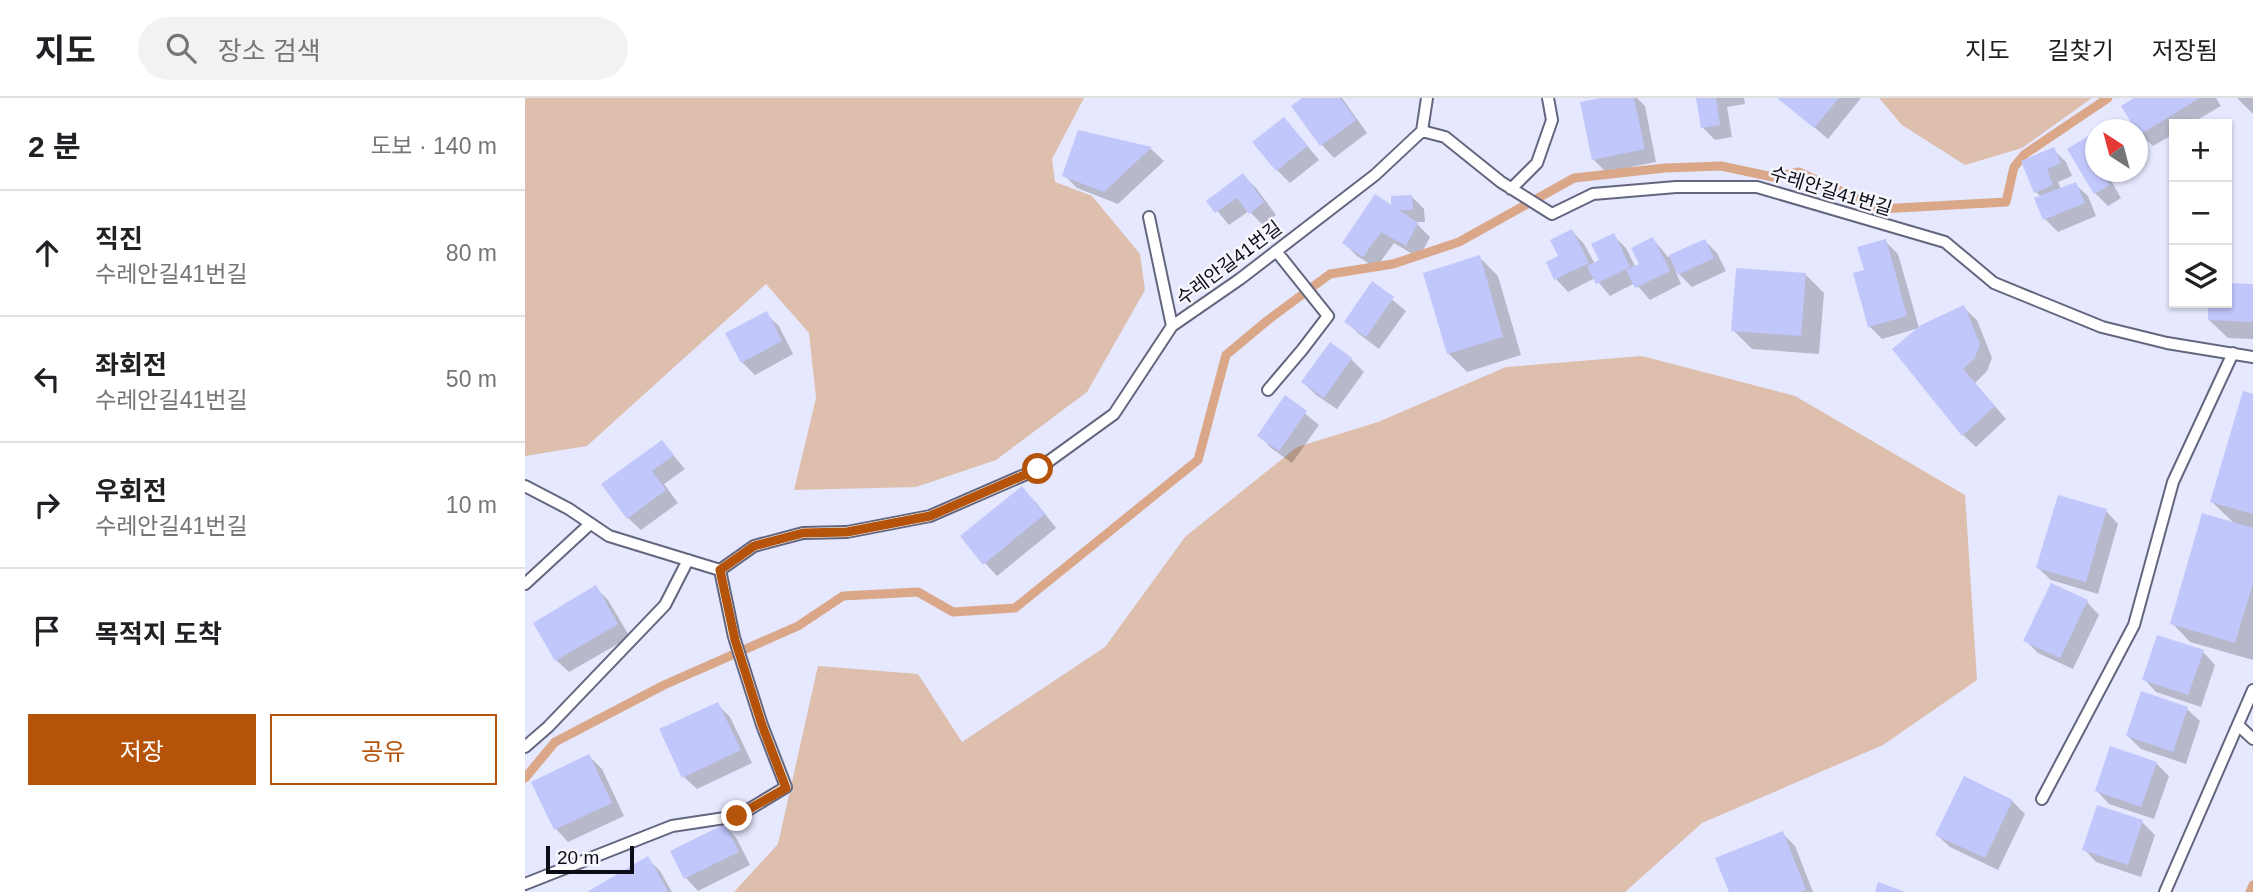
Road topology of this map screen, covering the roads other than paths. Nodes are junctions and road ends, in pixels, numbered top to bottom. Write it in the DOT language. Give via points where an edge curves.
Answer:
graph roads {
  1 [pos="1427,98"];
  2 [pos="1548,98"];
  3 [pos="1422,131"];
  4 [pos="1516,192"];
  5 [pos="1149,217"];
  6 [pos="1276,251"];
  7 [pos="1172,326"];
  8 [pos="2233,353"];
  9 [pos="2253,357"];
  10 [pos="1268,390"];
  11 [pos="525,486"];
  12 [pos="590,524"];
  13 [pos="688,560"];
  14 [pos="720,570"];
  15 [pos="525,584"];
  16 [pos="2253,690"];
  17 [pos="2238,726"];
  18 [pos="2253,738"];
  19 [pos="525,747"];
  20 [pos="2042,799"];
  21 [pos="525,884"];
  22 [pos="2165,892"];
  1 -- 3 [label="lane"];
  2 -- 4 [label="lane" via="1552,120 1537,163"];
  3 -- 4 [label="lane, 수레안길41번길" via="1445,137"];
  3 -- 6 [label="lane, 수레안길41번길" via="1375,175"];
  4 -- 8 [label="lane, 수레안길41번길" via="1552,214 1593,194 1757,187 1945,242 1994,283 2102,327"];
  5 -- 7 [label="lane"];
  6 -- 7 [label="lane, 수레안길41번길"];
  6 -- 10 [label="lane" via="1328,316"];
  7 -- 14 [label="lane, 수레안길41번길" via="1114,414 1038,469 930,516 847,532 803,533 754,546"];
  8 -- 9 [label="lane, 수레안길41번길"];
  8 -- 20 [label="lane" via="2173,482 2134,625"];
  11 -- 12 [label="lane"];
  12 -- 13 [label="lane" via="609,536"];
  12 -- 15 [label="lane"];
  13 -- 14 [label="lane"];
  13 -- 19 [label="lane" via="665,605"];
  14 -- 21 [label="lane" via="735,640 786,788 737,816 672,826"];
  16 -- 17 [label="lane"];
  17 -- 18 [label="lane"];
  17 -- 22 [label="lane"];
}
